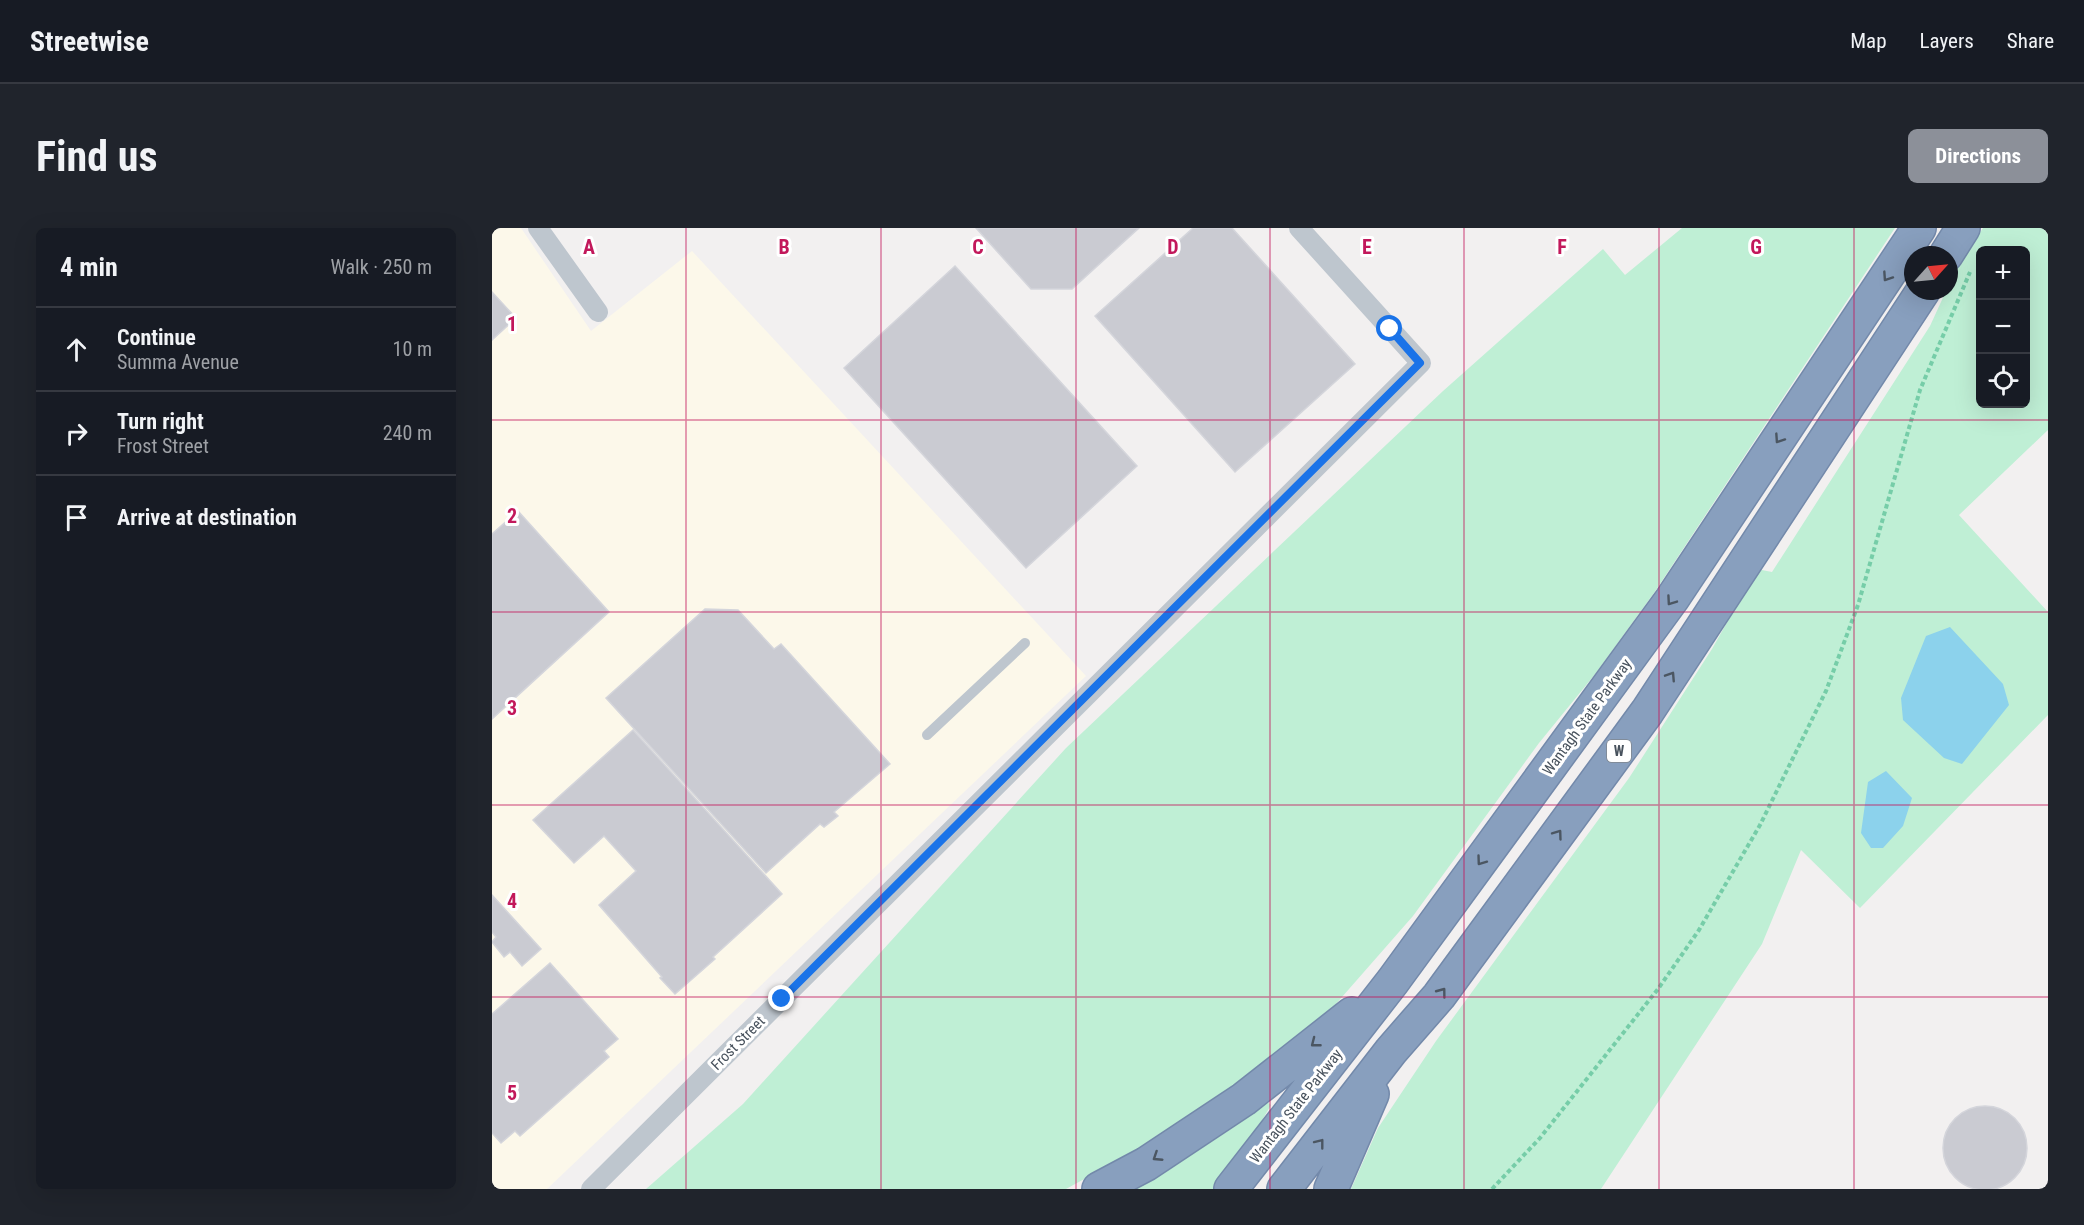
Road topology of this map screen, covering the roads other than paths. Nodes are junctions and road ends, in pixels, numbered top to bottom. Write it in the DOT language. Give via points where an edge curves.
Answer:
graph roads {
  1 [pos="538,228"];
  2 [pos="1299,228"];
  3 [pos="1919,228"];
  4 [pos="1963,228"];
  5 [pos="1958,262"];
  6 [pos="1917,300"];
  7 [pos="598,312"];
  8 [pos="1025,643"];
  9 [pos="927,735"];
  10 [pos="1394,981"];
  11 [pos="1391,1051"];
  12 [pos="591,1189"];
  13 [pos="1099,1189"];
  14 [pos="1231,1189"];
  15 [pos="1284,1189"];
  16 [pos="1331,1189"];
  1 -- 7 [label="street"];
  2 -- 12 [label="street, Frost Street" via="1420,363"];
  3 -- 10 [label="highway, Wantagh State Parkway, one-way" via="1672,599"];
  4 -- 5 [label="highway"];
  11 -- 6 [label="highway, W, one-way" via="1439,996 1647,712"];
  8 -- 9 [label="lane"];
  10 -- 13 [label="highway, one-way" via="1244,1099 1146,1164"];
  10 -- 14 [label="highway, Wantagh State Parkway"];
  15 -- 11 [label="highway, W, one-way"];
  11 -- 16 [label="highway"];
}
